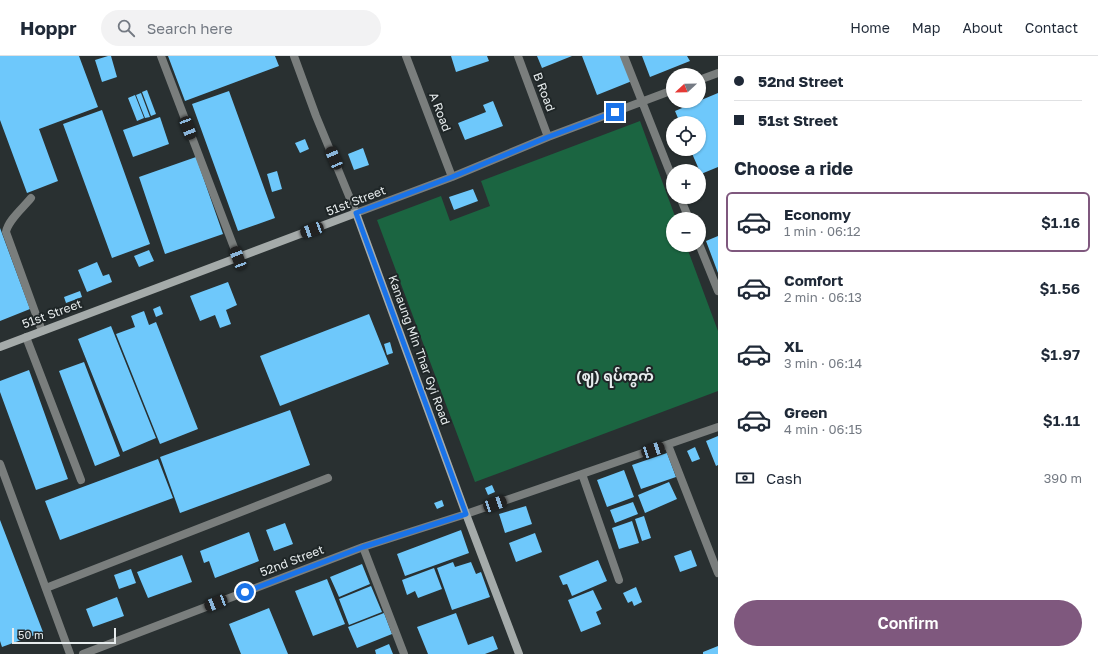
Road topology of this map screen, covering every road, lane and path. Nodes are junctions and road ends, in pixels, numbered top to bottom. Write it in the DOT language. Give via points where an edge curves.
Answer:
graph roads {
  1 [pos="161,56"];
  2 [pos="294,56"];
  3 [pos="406,56"];
  4 [pos="518,56"];
  5 [pos="624,56"];
  6 [pos="718,73"];
  7 [pos="706,77"];
  8 [pos="666,93"];
  9 [pos="641,102"];
  10 [pos="548,137"];
  11 [pos="666,164"];
  12 [pos="452,177"];
  13 [pos="31,198"];
  14 [pos="356,213"];
  15 [pos="702,252"];
  16 [pos="238,258"];
  17 [pos="718,291"];
  18 [pos="42,331"];
  19 [pos="26,337"];
  20 [pos="0,347"];
  21 [pos="718,427"];
  22 [pos="668,445"];
  23 [pos="0,464"];
  24 [pos="582,474"];
  25 [pos="328,478"];
  26 [pos="81,480"];
  27 [pos="466,514"];
  28 [pos="363,547"];
  29 [pos="718,573"];
  30 [pos="619,580"];
  31 [pos="46,588"];
  32 [pos="70,654"];
  33 [pos="83,654"];
  34 [pos="404,654"];
  35 [pos="519,654"];
  1 -- 16 [label="street"];
  2 -- 14 [label="street, Kanaung Min Thar Gyi Road"];
  3 -- 12 [label="street, A Road"];
  4 -- 10 [label="street, B Road"];
  5 -- 9 [label="street"];
  6 -- 7 [label="street"];
  8 -- 9 [label="street, 51st Street"];
  9 -- 10 [label="street, 51st Street"];
  9 -- 11 [label="street"];
  10 -- 12 [label="street, 51st Street"];
  12 -- 14 [label="street, 51st Street"];
  13 -- 18 [label="street" via="9,222 6,232"];
  14 -- 16 [label="street, 51st Street"];
  14 -- 27 [label="street, Kanaung Min Thar Gyi Road"];
  15 -- 17 [label="street"];
  16 -- 18 [label="street, 51st Street"];
  18 -- 19 [label="street, 51st Street"];
  19 -- 20 [label="street, 51st Street"];
  19 -- 26 [label="street"];
  21 -- 22 [label="street, 52nd Street"];
  22 -- 24 [label="street, 52nd Street"];
  22 -- 29 [label="street"];
  23 -- 31 [label="street"];
  24 -- 27 [label="street, 52nd Street"];
  24 -- 30 [label="street"];
  25 -- 31 [label="street"];
  27 -- 28 [label="street, 52nd Street"];
  27 -- 35 [label="street, Kanaung Min Thar Gyi Road"];
  28 -- 33 [label="street, 52nd Street"];
  28 -- 34 [label="street"];
  31 -- 32 [label="street"];
}
